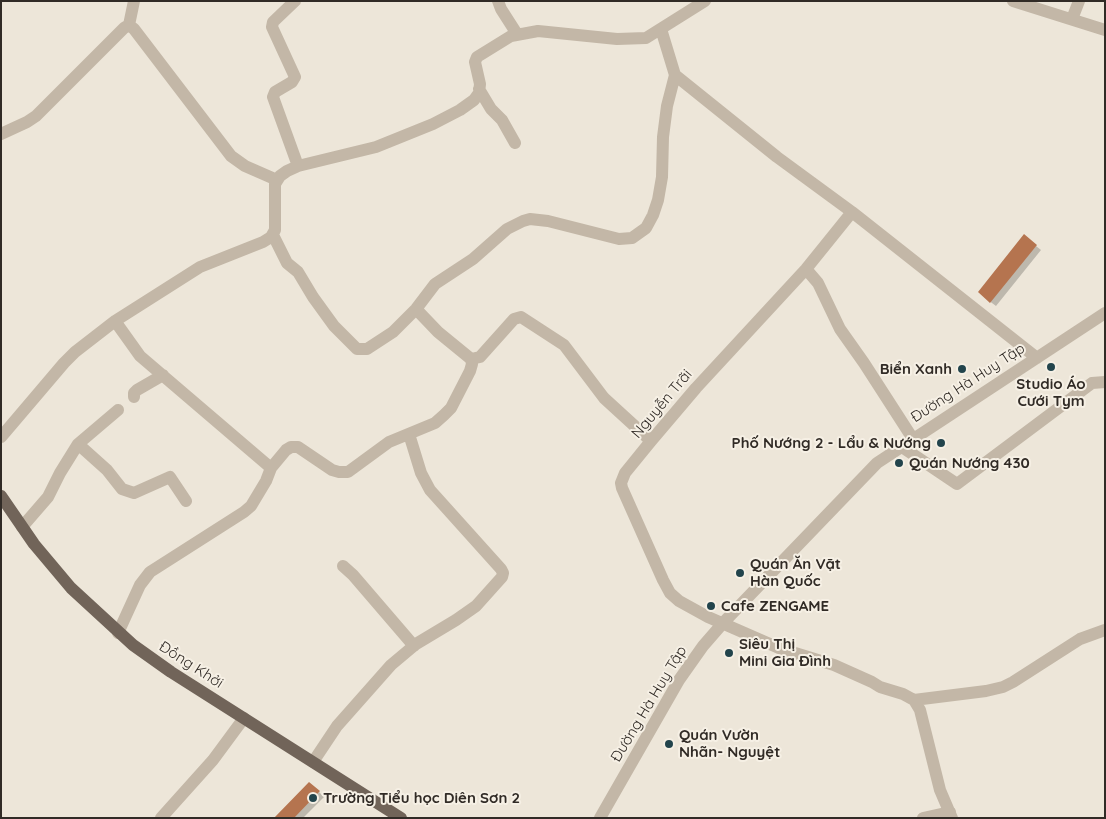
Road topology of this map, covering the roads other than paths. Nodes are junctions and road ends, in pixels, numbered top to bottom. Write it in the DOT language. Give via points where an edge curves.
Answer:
graph roads {
  1 [pos="134,1"];
  2 [pos="295,1"];
  3 [pos="498,1"];
  4 [pos="705,1"];
  5 [pos="1013,1"];
  6 [pos="1079,1"];
  7 [pos="1072,19"];
  8 [pos="129,25"];
  9 [pos="660,29"];
  10 [pos="1105,30"];
  11 [pos="517,34"];
  12 [pos="675,76"];
  13 [pos="479,89"];
  14 [pos="1,134"];
  15 [pos="516,143"];
  16 [pos="298,166"];
  17 [pos="277,180"];
  18 [pos="852,212"];
  19 [pos="273,235"];
  20 [pos="806,269"];
  21 [pos="416,309"];
  22 [pos="1105,313"];
  23 [pos="115,321"];
  24 [pos="1037,358"];
  25 [pos="471,359"];
  26 [pos="163,375"];
  27 [pos="1105,382"];
  28 [pos="134,397"];
  29 [pos="118,410"];
  30 [pos="409,434"];
  31 [pos="1,437"];
  32 [pos="914,439"];
  33 [pos="651,441"];
  34 [pos="78,444"];
  35 [pos="902,447"];
  36 [pos="271,468"];
  37 [pos="1,496"];
  38 [pos="186,501"];
  39 [pos="22,527"];
  40 [pos="343,566"];
  41 [pos="723,623"];
  42 [pos="1105,630"];
  43 [pos="118,633"];
  44 [pos="414,646"];
  45 [pos="914,700"];
  46 [pos="244,718"];
  47 [pos="313,762"];
  48 [pos="951,815"];
  49 [pos="161,818"];
  50 [pos="400,818"];
  51 [pos="600,818"];
  52 [pos="923,818"];
  1 -- 8 [label="street"];
  2 -- 16 [label="street" via="277,18 272,28 295,77 273,96"];
  3 -- 11 [label="street"];
  4 -- 9 [label="street"];
  5 -- 7 [label="street"];
  6 -- 7 [label="street"];
  7 -- 10 [label="street"];
  8 -- 14 [label="street" via="36,116"];
  8 -- 17 [label="street" via="231,156 244,166"];
  9 -- 11 [label="street" via="646,38 637,39 538,31"];
  9 -- 12 [label="street"];
  11 -- 13 [label="street" via="477,57"];
  12 -- 18 [label="street"];
  12 -- 21 [label="street" via="667,106 658,200 646,228 632,238 619,239 548,221 524,221 507,229 473,259 435,284"];
  13 -- 15 [label="street"];
  13 -- 16 [label="street" via="469,104 433,124 376,147"];
  16 -- 17 [label="street"];
  17 -- 19 [label="street"];
  18 -- 20 [label="street, Nguyễn Trãi"];
  18 -- 24 [label="street"];
  19 -- 21 [label="street" via="287,263 298,272 334,326 356,349 367,350 377,344"];
  19 -- 23 [label="street" via="264,242 200,266"];
  20 -- 32 [label="street" via="818,283 840,329"];
  20 -- 33 [label="street, Nguyễn Trãi"];
  21 -- 25 [label="street"];
  22 -- 24 [label="street, Đường Hà Huy Tập"];
  23 -- 26 [label="street" via="140,356"];
  23 -- 31 [label="street" via="64,363"];
  24 -- 32 [label="street, Đường Hà Huy Tập"];
  25 -- 30 [label="street" via="470,371 451,408 435,423"];
  25 -- 33 [label="street" via="480,357 514,319 520,317 564,345 604,398"];
  26 -- 28 [label="street" via="137,390"];
  26 -- 36 [label="street"];
  27 -- 35 [label="street" via="1092,383 957,484"];
  29 -- 34 [label="street"];
  30 -- 36 [label="street" via="389,442 348,472 332,470 298,447 286,450"];
  30 -- 44 [label="street" via="421,474 430,490 503,573 476,606"];
  32 -- 35 [label="street, Đường Hà Huy Tập"];
  33 -- 41 [label="street, Nguyễn Trãi" via="625,473 622,488 670,593 688,607"];
  34 -- 38 [label="street" via="107,470 122,489 134,493 170,477"];
  34 -- 39 [label="street" via="48,497"];
  35 -- 41 [label="street, Đường Hà Huy Tập" via="876,463"];
  36 -- 43 [label="street" via="266,481 244,512 150,572"];
  37 -- 39 [label="main road, Đồng Khởi"];
  39 -- 43 [label="main road, Đồng Khởi" via="71,588"];
  40 -- 44 [label="street"];
  41 -- 45 [label="street, Nguyễn Trãi" via="779,648 852,672"];
  41 -- 51 [label="street, Đường Hà Huy Tập" via="679,680"];
  42 -- 45 [label="street" via="1080,639 1003,686"];
  43 -- 46 [label="main road, Đồng Khởi" via="171,672"];
  44 -- 47 [label="street" via="348,712"];
  45 -- 48 [label="street" via="920,710 940,790"];
  46 -- 47 [label="main road, Đồng Khởi"];
  46 -- 49 [label="street" via="213,760"];
  47 -- 50 [label="main road, Đồng Khởi"];
  48 -- 52 [label="street"];
}
